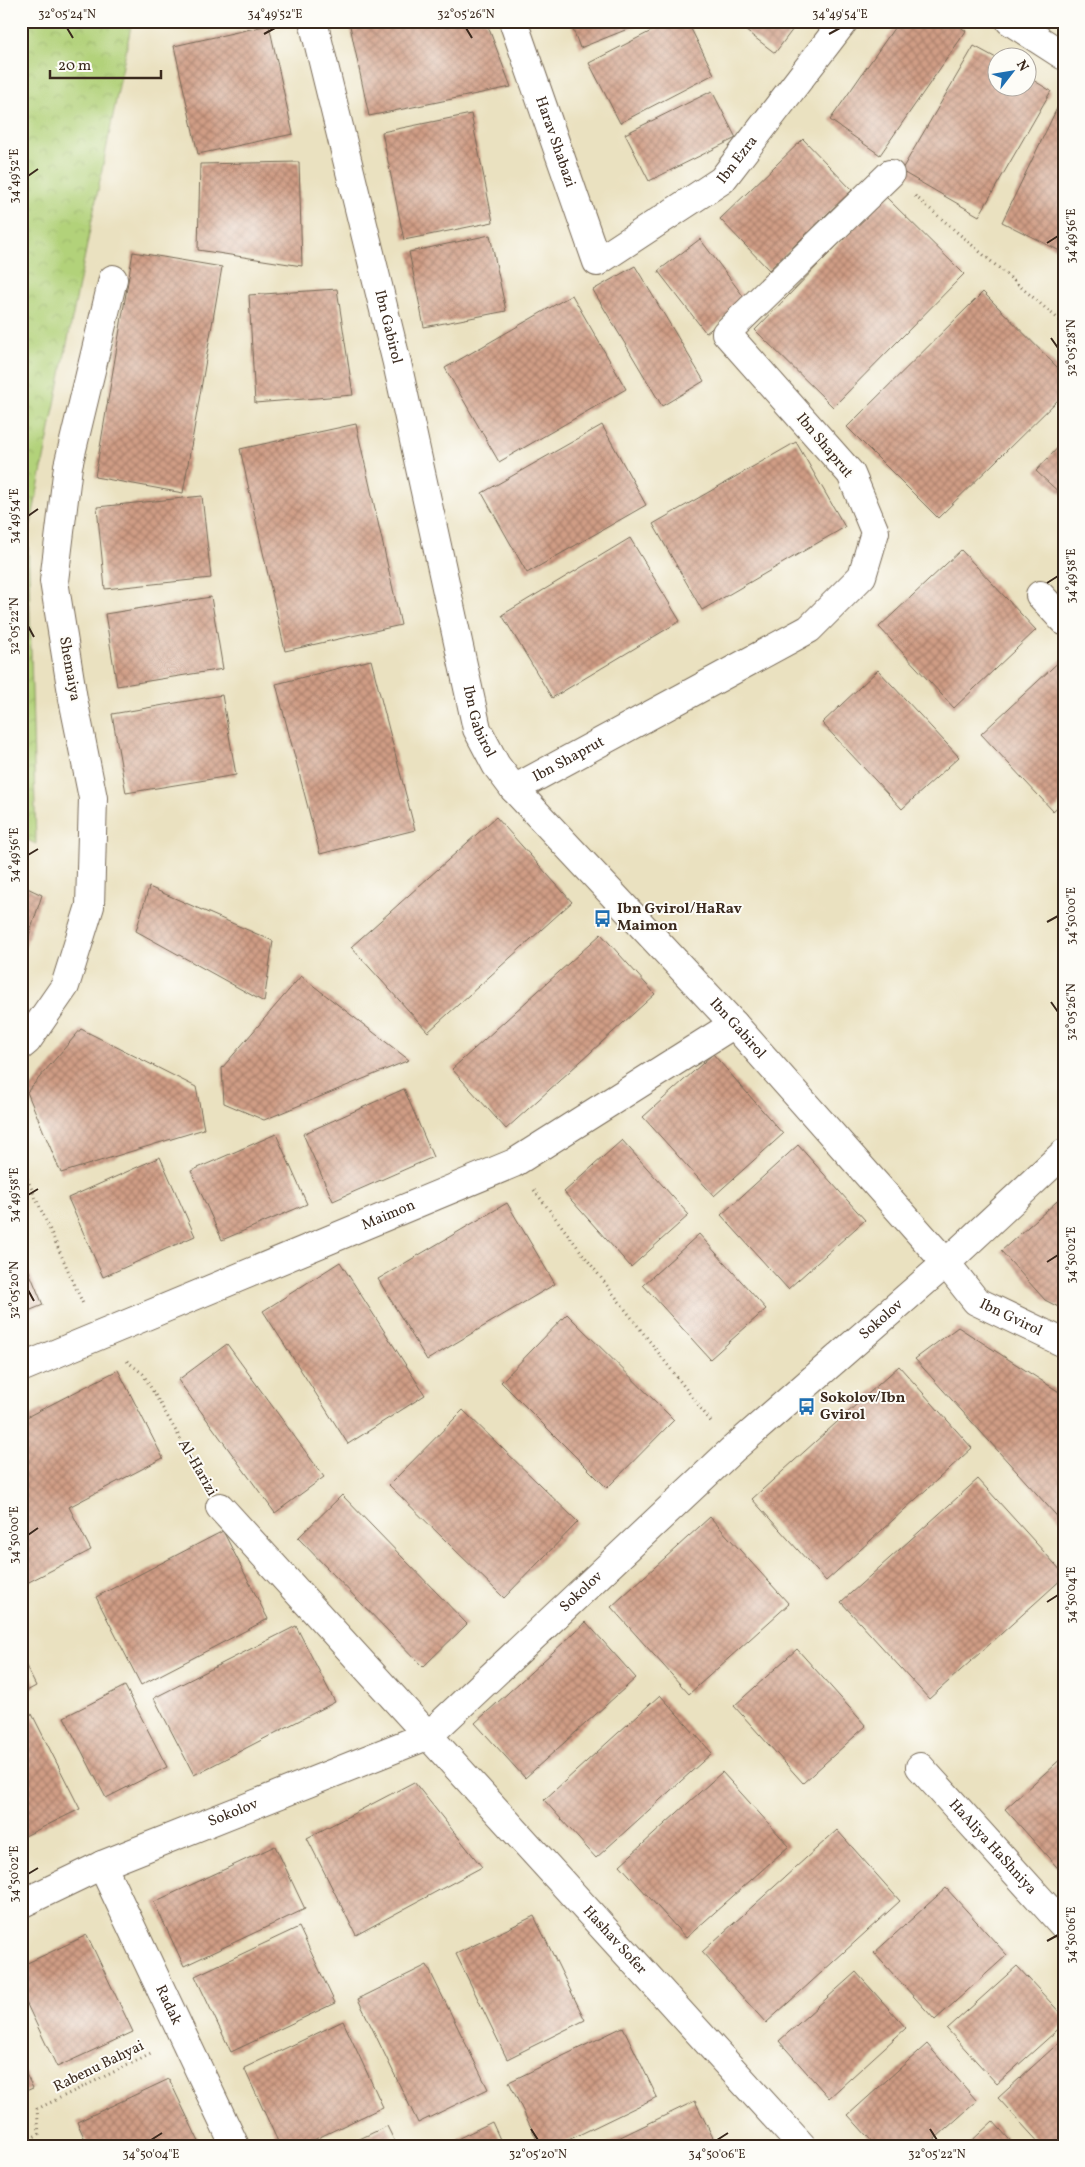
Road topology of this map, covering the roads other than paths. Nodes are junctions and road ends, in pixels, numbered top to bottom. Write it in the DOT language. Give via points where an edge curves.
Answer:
graph roads {
  1 [pos="313,21"];
  2 [pos="513,21"];
  3 [pos="844,21"];
  4 [pos="1010,21"];
  5 [pos="1064,56"];
  6 [pos="890,174"];
  7 [pos="597,262"];
  8 [pos="113,279"];
  9 [pos="1040,594"];
  10 [pos="1064,621"];
  11 [pos="514,789"];
  12 [pos="734,1024"];
  13 [pos="21,1046"];
  14 [pos="1064,1153"];
  15 [pos="946,1263"];
  16 [pos="1064,1343"];
  17 [pos="21,1368"];
  18 [pos="220,1507"];
  19 [pos="429,1735"];
  20 [pos="920,1767"];
  21 [pos="102,1865"];
  22 [pos="21,1904"];
  23 [pos="1064,1926"];
  24 [pos="235,2146"];
  25 [pos="802,2146"];
  1 -- 11 [label="street, Ibn Gabirol" via="397,363 477,729 496,765"];
  2 -- 7 [label="street, Harav Shabazi"];
  3 -- 7 [label="street, Ibn Ezra" via="722,180"];
  4 -- 5 [label="street"];
  6 -- 11 [label="street, Ibn Shaprut" via="726,333 850,474 875,532 862,576 809,629"];
  8 -- 13 [label="street, Shemaiya" via="68,466 54,581 93,798 90,906 65,986"];
  9 -- 10 [label="street"];
  11 -- 12 [label="street, Ibn Gabirol"];
  12 -- 15 [label="street, Ibn Gabirol"];
  12 -- 17 [label="street, Maimon" via="514,1163"];
  14 -- 15 [label="street, Sokolov"];
  15 -- 16 [label="street, Ibn Gvirol" via="976,1301"];
  15 -- 19 [label="street, Sokolov" via="732,1450"];
  18 -- 19 [label="street, Al-Harizi"];
  19 -- 21 [label="street, Sokolov"];
  19 -- 25 [label="street, Hashav Sofer"];
  20 -- 23 [label="street, HaAliya HaShniya"];
  21 -- 22 [label="street, Sokolov"];
  21 -- 24 [label="street, Radak"];
}
